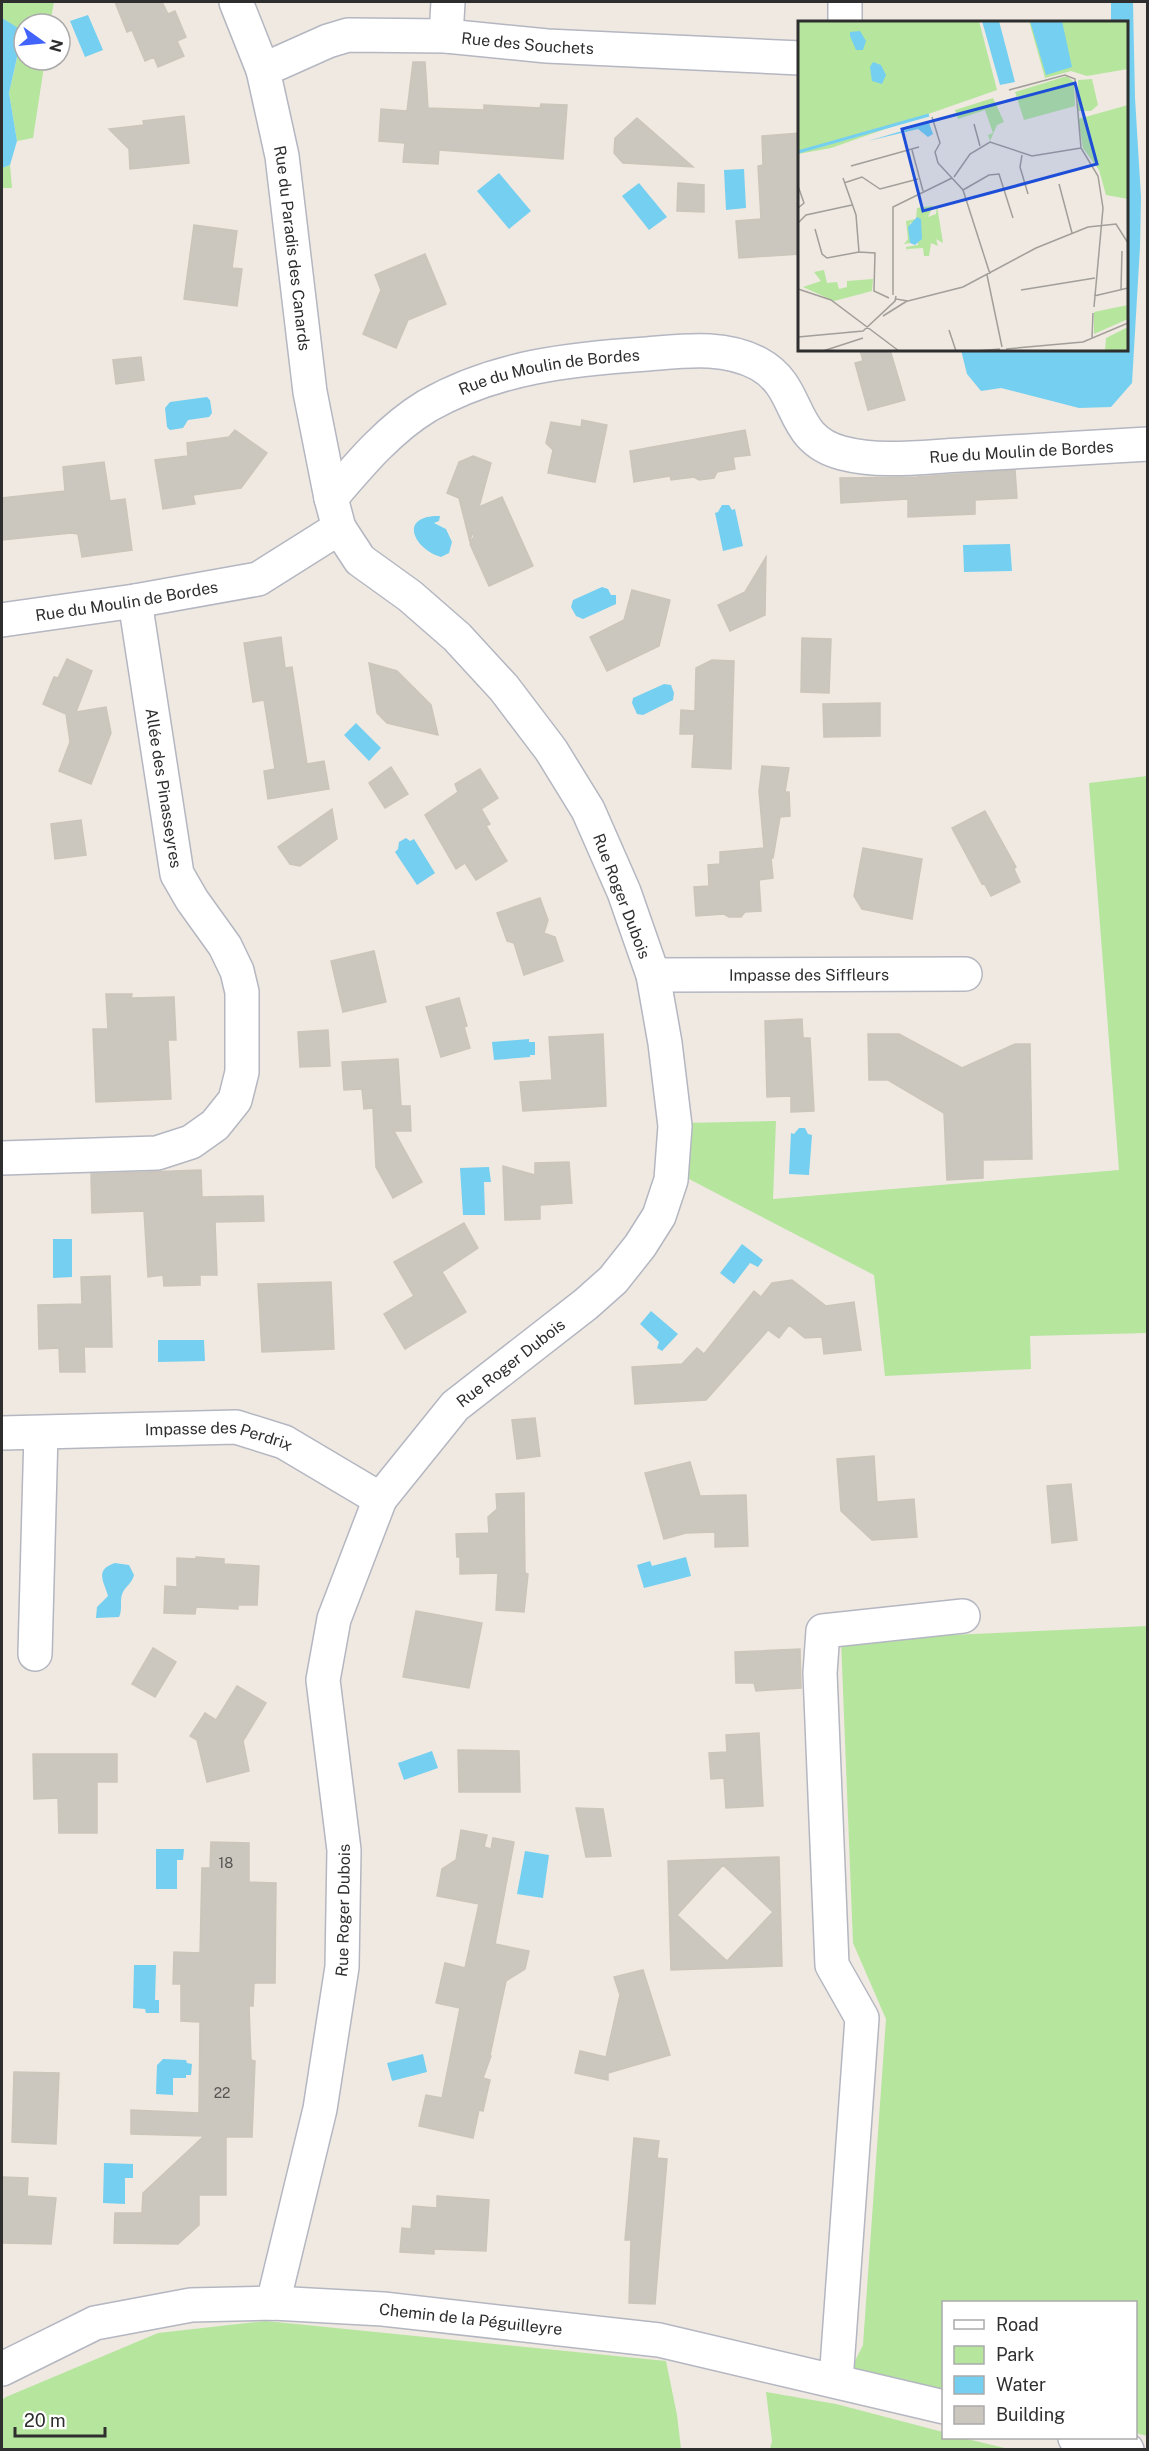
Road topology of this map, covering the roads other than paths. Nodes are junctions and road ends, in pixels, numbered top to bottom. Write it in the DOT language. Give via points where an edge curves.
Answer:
graph roads {
  1 [pos="236,2"];
  2 [pos="448,2"];
  3 [pos="845,2"];
  4 [pos="845,21"];
  5 [pos="446,36"];
  6 [pos="798,58"];
  7 [pos="263,70"];
  8 [pos="1148,444"];
  9 [pos="335,513"];
  10 [pos="135,601"];
  11 [pos="2,620"];
  12 [pos="653,975"];
  13 [pos="965,975"];
  14 [pos="2,1158"];
  15 [pos="2,1433"];
  16 [pos="41,1433"];
  17 [pos="380,1499"];
  18 [pos="963,1616"];
  19 [pos="35,1654"];
  20 [pos="273,2303"];
  21 [pos="2,2369"];
  22 [pos="836,2381"];
  23 [pos="942,2407"];
  24 [pos="1080,2439"];
  25 [pos="1127,2450"];
  1 -- 7 [label="street, Rue du Paradis des Canards"];
  2 -- 5 [label="street"];
  3 -- 4 [label="street"];
  5 -- 6 [label="street, Rue des Souchets" via="547,46"];
  5 -- 7 [label="street, Rue des Souchets" via="348,35"];
  7 -- 9 [label="street, Rue du Paradis des Canards" via="282,156 309,392"];
  8 -- 9 [label="street, Rue du Moulin de Bordes" via="894,458 843,454 807,435 778,377 735,354 710,350 577,359 517,369 426,407 362,460"];
  9 -- 10 [label="street, Rue du Moulin de Bordes" via="258,579"];
  9 -- 12 [label="street, Rue Roger Dubois" via="360,560 457,637 504,688 551,750 588,810 624,892"];
  10 -- 11 [label="street, Rue du Moulin de Bordes"];
  10 -- 14 [label="street, Allée des Pinasseyres" via="177,874 237,971 242,992 242,1072 235,1100 215,1125 192,1142 157,1153"];
  12 -- 13 [label="street, Impasse des Siffleurs"];
  12 -- 17 [label="street, Rue Roger Dubois" via="675,1126 672,1180 659,1216 613,1280 455,1406"];
  15 -- 16 [label="street, Impasse des Perdrix"];
  16 -- 17 [label="street, Impasse des Perdrix" via="236,1427 284,1442"];
  16 -- 19 [label="street"];
  17 -- 20 [label="street, Rue Roger Dubois" via="334,1619 322,1680 344,1850 342,1967 321,2109"];
  18 -- 22 [label="street" via="824,1631 820,1673 832,1965 862,2018"];
  20 -- 21 [label="street, Chemin de la Péguilleyre" via="191,2305 95,2323"];
  20 -- 22 [label="street, Chemin de la Péguilleyre" via="382,2309 659,2340"];
  22 -- 23 [label="street, Chemin de la Péguilleyre"];
  24 -- 25 [label="street"];
}
